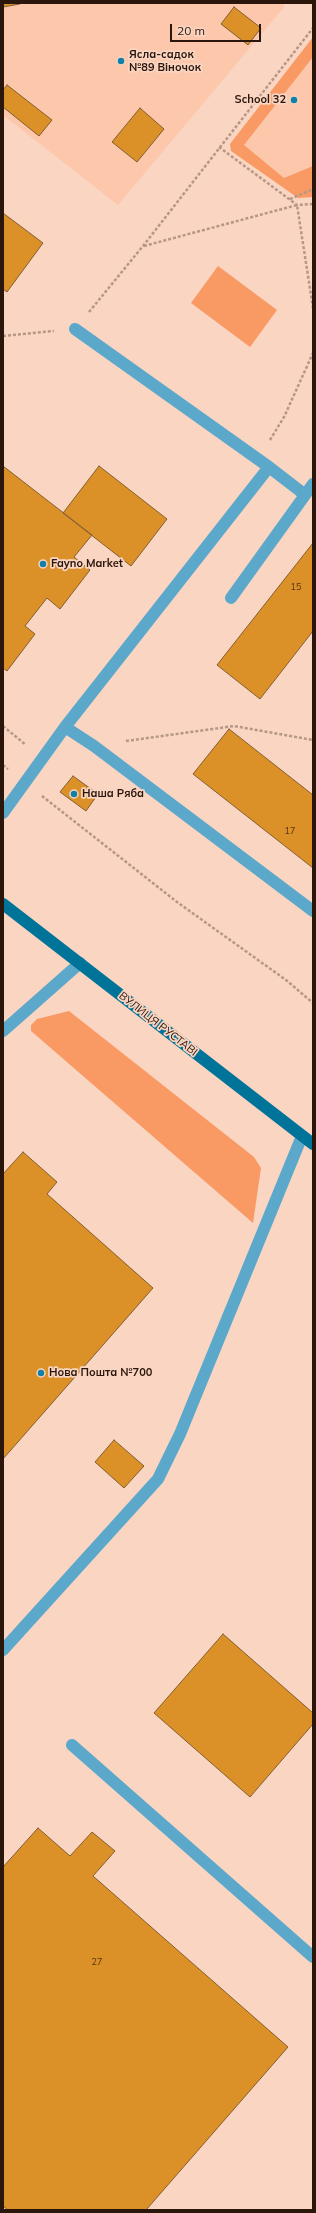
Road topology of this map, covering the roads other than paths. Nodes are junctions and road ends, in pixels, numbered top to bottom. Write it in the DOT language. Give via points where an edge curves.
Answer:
graph roads {
  1 [pos="75,329"];
  2 [pos="268,466"];
  3 [pos="313,484"];
  4 [pos="304,494"];
  5 [pos="231,598"];
  6 [pos="65,727"];
  7 [pos="3,813"];
  8 [pos="3,904"];
  9 [pos="313,911"];
  10 [pos="80,963"];
  11 [pos="3,1031"];
  12 [pos="302,1136"];
  13 [pos="313,1144"];
  14 [pos="3,1650"];
  15 [pos="72,1745"];
  16 [pos="313,1957"];
  1 -- 2 [label="lane"];
  2 -- 4 [label="lane"];
  2 -- 6 [label="lane"];
  3 -- 4 [label="lane"];
  4 -- 5 [label="lane"];
  6 -- 7 [label="lane"];
  6 -- 9 [label="lane" via="94,746"];
  8 -- 10 [label="main road, ВУЛИЦЯ РУСТАВІ"];
  10 -- 11 [label="lane"];
  10 -- 12 [label="main road, ВУЛИЦЯ РУСТАВІ"];
  12 -- 13 [label="main road, ВУЛИЦЯ РУСТАВІ"];
  12 -- 14 [label="lane" via="180,1434 158,1479"];
  15 -- 16 [label="lane"];
}
